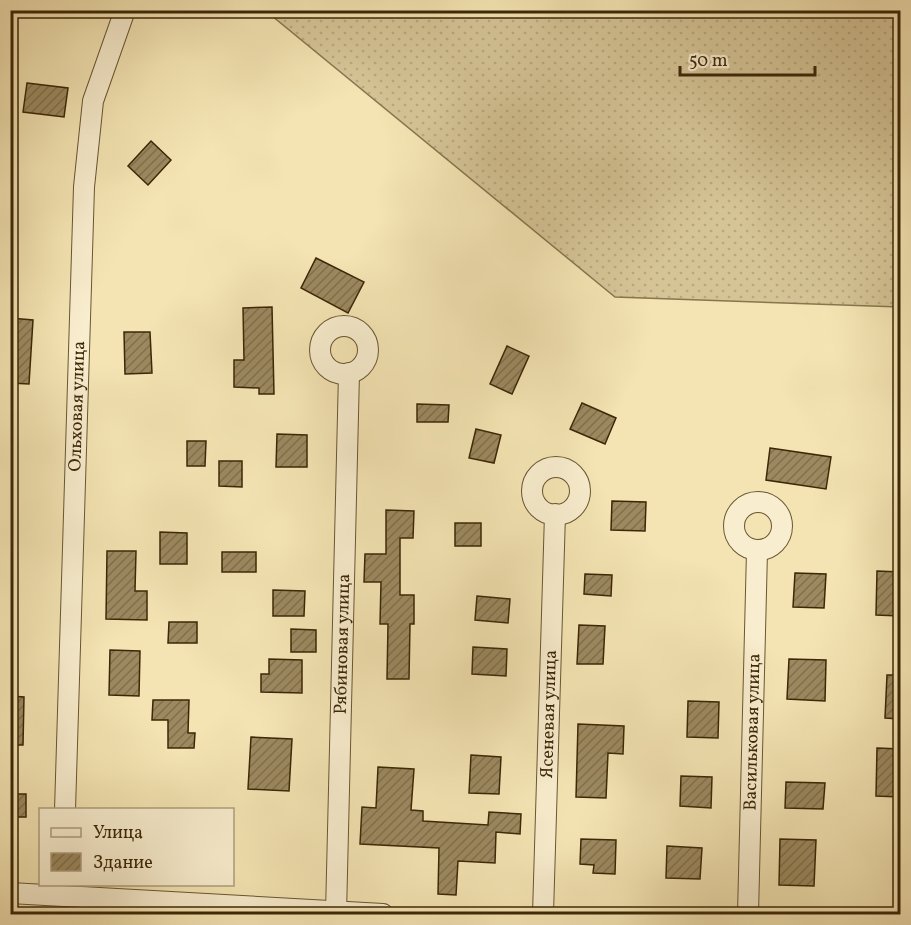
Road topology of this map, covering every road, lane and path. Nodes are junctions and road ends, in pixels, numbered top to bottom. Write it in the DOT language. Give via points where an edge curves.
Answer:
graph roads {
  1 [pos="125,10"];
  2 [pos="349,373"];
  3 [pos="555,514"];
  4 [pos="757,551"];
  5 [pos="65,808"];
  6 [pos="10,893"];
  7 [pos="60,898"];
  8 [pos="336,913"];
  9 [pos="383,915"];
  10 [pos="543,915"];
  11 [pos="748,915"];
  1 -- 5 [label="street, Ольховая улица" via="93,101 84,187"];
  2 -- 8 [label="street, Рябиновая улица"];
  3 -- 10 [label="street, Ясеневая улица"];
  4 -- 11 [label="street, Васильковая улица"];
  6 -- 7 [label="street"];
  7 -- 8 [label="street"];
  8 -- 9 [label="street"];
}
